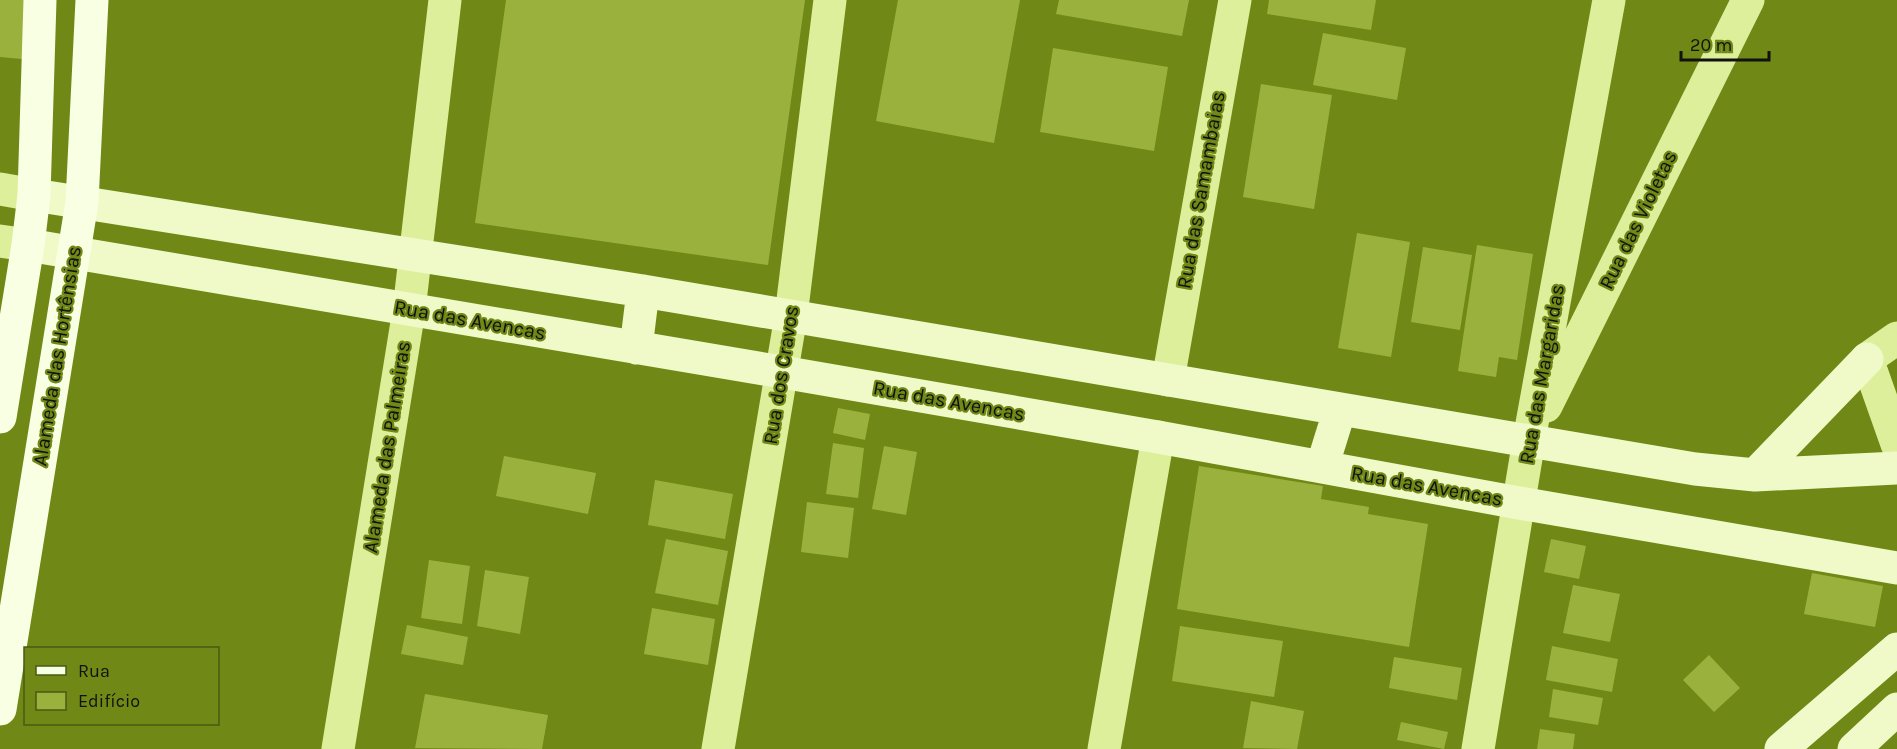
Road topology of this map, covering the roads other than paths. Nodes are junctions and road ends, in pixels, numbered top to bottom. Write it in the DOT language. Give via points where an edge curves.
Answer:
graph roads {
  1 [pos="40,0"];
  2 [pos="92,0"];
  3 [pos="445,0"];
  4 [pos="830,0"];
  5 [pos="1235,0"];
  6 [pos="1609,0"];
  7 [pos="1748,0"];
  8 [pos="0,189"];
  9 [pos="34,195"];
  10 [pos="82,202"];
  11 [pos="14,243"];
  12 [pos="74,252"];
  13 [pos="416,254"];
  14 [pos="643,291"];
  15 [pos="409,310"];
  16 [pos="791,316"];
  17 [pos="1897,338"];
  18 [pos="636,348"];
  19 [pos="1867,359"];
  20 [pos="782,372"];
  21 [pos="1168,380"];
  22 [pos="1340,408"];
  23 [pos="0,417"];
  24 [pos="1158,437"];
  25 [pos="1529,440"];
  26 [pos="1897,444"];
  27 [pos="1322,467"];
  28 [pos="1897,468"];
  29 [pos="1755,475"];
  30 [pos="1519,503"];
  31 [pos="1897,568"];
  32 [pos="1897,649"];
  33 [pos="0,709"];
  34 [pos="1897,709"];
  35 [pos="339,749"];
  36 [pos="718,749"];
  37 [pos="1104,749"];
  38 [pos="1478,749"];
  39 [pos="1780,749"];
  40 [pos="1854,749"];
  1 -- 9 [label="main road"];
  2 -- 10 [label="main road, Alameda das Hortênsias"];
  3 -- 13 [label="street, Alameda das Palmeiras"];
  4 -- 16 [label="street, Rua dos Cravos"];
  5 -- 21 [label="street, Rua das Samambaias"];
  6 -- 25 [label="street, Rua das Margaridas"];
  7 -- 25 [label="street, Rua das Violetas"];
  8 -- 9 [label="street"];
  9 -- 10 [label="street"];
  9 -- 11 [label="main road"];
  10 -- 12 [label="main road, Alameda das Hortênsias"];
  10 -- 13 [label="street"];
  11 -- 12 [label="street, Rua das Avencas"];
  11 -- 23 [label="main road"];
  12 -- 15 [label="street, Rua das Avencas"];
  12 -- 33 [label="main road, Alameda das Hortênsias"];
  13 -- 14 [label="street"];
  13 -- 15 [label="street, Alameda das Palmeiras"];
  14 -- 16 [label="street"];
  14 -- 18 [label="street"];
  15 -- 18 [label="street, Rua das Avencas"];
  15 -- 35 [label="street, Alameda das Palmeiras"];
  16 -- 20 [label="street, Rua dos Cravos"];
  16 -- 21 [label="street"];
  17 -- 19 [label="street"];
  18 -- 20 [label="street, Rua das Avencas"];
  19 -- 26 [label="street"];
  19 -- 29 [label="street"];
  20 -- 24 [label="street, Rua das Avencas"];
  20 -- 36 [label="street, Rua dos Cravos"];
  21 -- 22 [label="street"];
  22 -- 25 [label="street"];
  22 -- 27 [label="street"];
  24 -- 27 [label="street, Rua das Avencas"];
  24 -- 37 [label="street"];
  25 -- 29 [label="street" via="1695,469"];
  25 -- 30 [label="street, Rua das Margaridas"];
  27 -- 30 [label="street, Rua das Avencas"];
  28 -- 29 [label="street"];
  30 -- 31 [label="street, Rua das Avencas"];
  30 -- 38 [label="street, Rua das Margaridas"];
  32 -- 39 [label="street"];
  34 -- 40 [label="street"];
}
